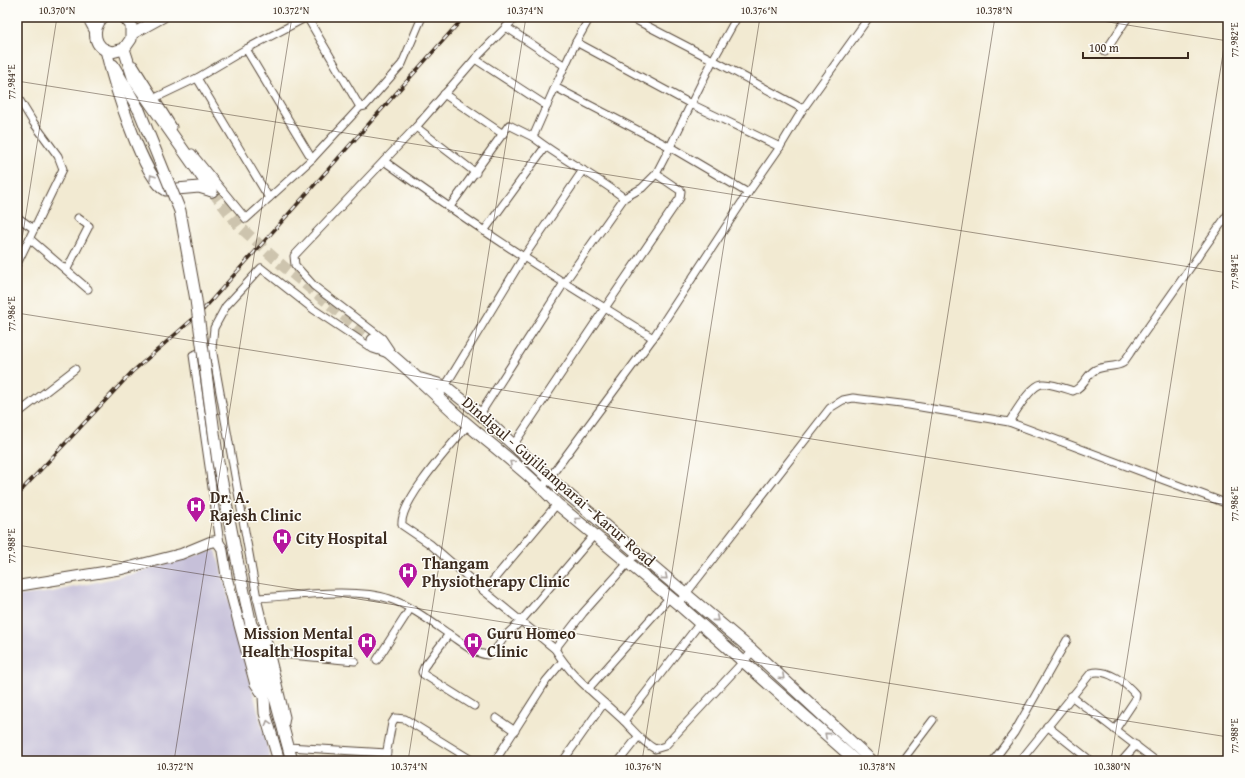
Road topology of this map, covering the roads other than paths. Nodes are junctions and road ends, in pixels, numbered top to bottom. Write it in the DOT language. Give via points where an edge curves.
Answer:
graph roads {
  1 [pos="88,17"];
  2 [pos="103,17"];
  3 [pos="125,17"];
  4 [pos="163,17"];
  5 [pos="307,17"];
  6 [pos="422,17"];
  7 [pos="516,17"];
  8 [pos="590,17"];
  9 [pos="630,17"];
  10 [pos="737,17"];
  11 [pos="869,17"];
  12 [pos="1128,17"];
  13 [pos="506,27"];
  14 [pos="95,30"];
  15 [pos="132,34"];
  16 [pos="576,42"];
  17 [pos="124,48"];
  18 [pos="246,49"];
  19 [pos="107,51"];
  20 [pos="1105,52"];
  21 [pos="475,59"];
  22 [pos="713,60"];
  23 [pos="565,66"];
  24 [pos="197,78"];
  25 [pos="123,81"];
  26 [pos="556,87"];
  27 [pos="444,94"];
  28 [pos="17,96"];
  29 [pos="155,98"];
  30 [pos="691,104"];
  31 [pos="547,106"];
  32 [pos="360,107"];
  33 [pos="803,109"];
  34 [pos="416,127"];
  35 [pos="503,134"];
  36 [pos="533,137"];
  37 [pos="545,147"];
  38 [pos="670,147"];
  39 [pos="780,147"];
  40 [pos="312,159"];
  41 [pos="384,161"];
  42 [pos="583,170"];
  43 [pos="476,173"];
  44 [pos="656,174"];
  45 [pos="748,193"];
  46 [pos="269,198"];
  47 [pos="624,198"];
  48 [pos="449,208"];
  49 [pos="1228,214"];
  50 [pos="17,217"];
  51 [pos="78,218"];
  52 [pos="34,229"];
  53 [pos="484,231"];
  54 [pos="30,239"];
  55 [pos="523,258"];
  56 [pos="17,264"];
  57 [pos="67,269"];
  58 [pos="564,283"];
  59 [pos="88,289"];
  60 [pos="605,308"];
  61 [pos="652,338"];
  62 [pos="373,340"];
  63 [pos="212,348"];
  64 [pos="395,356"];
  65 [pos="75,369"];
  66 [pos="420,379"];
  67 [pos="445,386"];
  68 [pos="438,398"];
  69 [pos="17,413"];
  70 [pos="480,414"];
  71 [pos="1009,422"];
  72 [pos="468,425"];
  73 [pos="514,444"];
  74 [pos="232,463"];
  75 [pos="209,469"];
  76 [pos="550,479"];
  77 [pos="542,488"];
  78 [pos="557,504"];
  79 [pos="1228,504"];
  80 [pos="595,534"];
  81 [pos="220,543"];
  82 [pos="637,553"];
  83 [pos="628,563"];
  84 [pos="17,586"];
  85 [pos="484,591"];
  86 [pos="686,594"];
  87 [pos="257,598"];
  88 [pos="674,601"];
  89 [pos="410,610"];
  90 [pos="521,621"];
  91 [pos="700,623"];
  92 [pos="251,625"];
  93 [pos="449,634"];
  94 [pos="1067,640"];
  95 [pos="555,649"];
  96 [pos="754,651"];
  97 [pos="270,653"];
  98 [pos="377,660"];
  99 [pos="355,661"];
  100 [pos="743,661"];
  101 [pos="562,662"];
  102 [pos="588,689"];
  103 [pos="264,696"];
  104 [pos="1071,696"];
  105 [pos="604,703"];
  106 [pos="474,706"];
  107 [pos="496,718"];
  108 [pos="933,720"];
  109 [pos="624,721"];
  110 [pos="1047,726"];
  111 [pos="1115,730"];
  112 [pos="516,731"];
  113 [pos="284,733"];
  114 [pos="638,737"];
  115 [pos="1136,745"];
  116 [pos="288,748"];
  117 [pos="387,753"];
  118 [pos="279,761"];
  119 [pos="292,761"];
  120 [pos="386,761"];
  121 [pos="473,761"];
  122 [pos="495,761"];
  123 [pos="563,761"];
  124 [pos="619,761"];
  125 [pos="855,761"];
  126 [pos="872,761"];
  127 [pos="902,761"];
  128 [pos="993,761"];
  129 [pos="1020,761"];
  130 [pos="1091,761"];
  131 [pos="1122,761"];
  132 [pos="1156,761"];
  1 -- 14 [label="main road"];
  2 -- 14 [label="main road"];
  3 -- 15 [label="main road" via="131,25"];
  4 -- 15 [label="street"];
  5 -- 18 [label="street"];
  5 -- 32 [label="street"];
  6 -- 32 [label="street" via="402,64 365,106"];
  7 -- 13 [label="street"];
  8 -- 16 [label="street"];
  9 -- 22 [label="street"];
  10 -- 22 [label="street"];
  11 -- 33 [label="street"];
  12 -- 20 [label="street"];
  13 -- 21 [label="street"];
  13 -- 23 [label="street"];
  14 -- 19 [label="main road" via="95,38 99,45"];
  15 -- 17 [label="main road"];
  16 -- 23 [label="street"];
  16 -- 30 [label="street"];
  17 -- 19 [label="main road"];
  17 -- 19 [label="main road, one-way" via="134,80 212,191 199,187 166,190 155,182 115,86"];
  17 -- 25 [label="main road" via="121,72"];
  17 -- 29 [label="street"];
  18 -- 24 [label="street"];
  18 -- 40 [label="street"];
  19 -- 25 [label="main road"];
  21 -- 27 [label="street"];
  21 -- 31 [label="street"];
  22 -- 30 [label="street"];
  22 -- 33 [label="street"];
  23 -- 26 [label="street"];
  24 -- 29 [label="street"];
  24 -- 46 [label="street"];
  25 -- 92 [label="main road, bridge" via="139,110 180,211 196,300 218,462"];
  26 -- 31 [label="street"];
  26 -- 38 [label="street"];
  27 -- 34 [label="street"];
  27 -- 35 [label="street"];
  28 -- 52 [label="street" via="63,166 61,176"];
  29 -- 46 [label="street" via="188,149 246,219"];
  30 -- 38 [label="street"];
  30 -- 39 [label="street"];
  31 -- 36 [label="street"];
  32 -- 40 [label="street"];
  33 -- 39 [label="street"];
  34 -- 41 [label="street"];
  34 -- 43 [label="street"];
  35 -- 36 [label="street" via="509,125"];
  35 -- 43 [label="street"];
  36 -- 37 [label="street"];
  37 -- 42 [label="street"];
  37 -- 53 [label="street"];
  38 -- 44 [label="street"];
  38 -- 45 [label="street"];
  39 -- 45 [label="street"];
  40 -- 46 [label="street"];
  41 -- 48 [label="street"];
  41 -- 64 [label="street" via="294,256 295,265 314,286 382,338"];
  42 -- 47 [label="street"];
  42 -- 55 [label="street"];
  43 -- 48 [label="street"];
  44 -- 47 [label="street" via="642,188"];
  44 -- 60 [label="street" via="680,189 681,195"];
  45 -- 61 [label="street"];
  47 -- 58 [label="street"];
  48 -- 53 [label="street"];
  49 -- 71 [label="street" via="1123,363 1094,370 1079,388 1073,391 1038,384"];
  50 -- 52 [label="street"];
  51 -- 57 [label="street" via="89,226"];
  52 -- 54 [label="street"];
  53 -- 55 [label="street"];
  54 -- 56 [label="street"];
  54 -- 57 [label="street"];
  55 -- 58 [label="street"];
  55 -- 67 [label="street"];
  57 -- 59 [label="street"];
  58 -- 60 [label="street"];
  58 -- 70 [label="street"];
  60 -- 61 [label="street"];
  60 -- 73 [label="street"];
  61 -- 76 [label="street"];
  62 -- 64 [label="main road, Dindigul - Gujiliamparai - Karur Road"];
  63 -- 64 [label="street" via="214,328 226,306 261,268 314,309 373,349"];
  63 -- 74 [label="street"];
  63 -- 75 [label="street" via="193,355"];
  64 -- 66 [label="main road, Dindigul - Gujiliamparai - Karur Road"];
  65 -- 69 [label="street"];
  66 -- 67 [label="main road, Dindigul - Gujiliamparai - Karur Road"];
  66 -- 68 [label="main road, Dindigul - Gujiliamparai - Karur Road"];
  67 -- 68 [label="street"];
  67 -- 70 [label="main road, Dindigul - Gujiliamparai - Karur Road"];
  68 -- 72 [label="main road, Dindigul - Gujiliamparai - Karur Road"];
  70 -- 73 [label="main road, Dindigul - Gujiliamparai - Karur Road"];
  71 -- 79 [label="street"];
  71 -- 86 [label="street" via="909,405 853,398 843,400 830,408"];
  77 -- 72 [label="main road, Dindigul - Gujiliamparai - Karur Road, one-way"];
  72 -- 85 [label="street" via="422,482 405,507 401,518 402,525 430,544"];
  73 -- 76 [label="main road, Dindigul - Gujiliamparai - Karur Road"];
  74 -- 75 [label="street"];
  74 -- 87 [label="street"];
  75 -- 81 [label="street"];
  76 -- 77 [label="street"];
  76 -- 82 [label="main road, Dindigul - Gujiliamparai - Karur Road"];
  77 -- 78 [label="main road, Dindigul - Gujiliamparai - Karur Road"];
  80 -- 78 [label="main road, Dindigul - Gujiliamparai - Karur Road, one-way"];
  78 -- 85 [label="street"];
  80 -- 83 [label="main road, Dindigul - Gujiliamparai - Karur Road"];
  80 -- 90 [label="street"];
  81 -- 84 [label="street" via="210,542 181,554 122,570"];
  81 -- 103 [label="street" via="255,683"];
  82 -- 83 [label="street"];
  82 -- 86 [label="main road, Dindigul - Gujiliamparai - Karur Road, one-way"];
  83 -- 88 [label="main road, Dindigul - Gujiliamparai - Karur Road"];
  83 -- 95 [label="street"];
  85 -- 90 [label="street"];
  86 -- 88 [label="street"];
  86 -- 96 [label="main road, Dindigul - Gujiliamparai - Karur Road, one-way"];
  87 -- 89 [label="street" via="317,594 367,595 390,599"];
  87 -- 97 [label="street"];
  88 -- 91 [label="main road, Dindigul - Gujiliamparai - Karur Road"];
  88 -- 102 [label="street"];
  89 -- 93 [label="street"];
  89 -- 98 [label="street"];
  90 -- 93 [label="street" via="487,655 468,648"];
  90 -- 95 [label="street"];
  91 -- 100 [label="main road, Dindigul - Gujiliamparai - Karur Road"];
  91 -- 109 [label="street"];
  92 -- 103 [label="main road" via="249,638"];
  92 -- 113 [label="main road" via="258,635"];
  93 -- 106 [label="street" via="422,672"];
  94 -- 128 [label="street" via="1014,733"];
  95 -- 101 [label="street"];
  96 -- 100 [label="street"];
  96 -- 126 [label="main road, one-way"];
  97 -- 99 [label="street"];
  97 -- 113 [label="street" via="286,717"];
  100 -- 114 [label="street" via="665,746 655,749"];
  125 -- 100 [label="main road, one-way"];
  101 -- 102 [label="street"];
  101 -- 112 [label="street" via="546,681"];
  102 -- 105 [label="street"];
  118 -- 103 [label="main road, one-way" via="265,713"];
  104 -- 110 [label="street"];
  104 -- 111 [label="street"];
  104 -- 111 [label="street" via="1091,673 1103,672 1113,676 1134,692 1136,698"];
  105 -- 109 [label="street"];
  105 -- 123 [label="street"];
  107 -- 112 [label="street"];
  108 -- 127 [label="street"];
  109 -- 114 [label="street"];
  110 -- 129 [label="street"];
  110 -- 130 [label="street"];
  111 -- 115 [label="street"];
  112 -- 122 [label="street"];
  113 -- 116 [label="main road"];
  114 -- 124 [label="street"];
  115 -- 131 [label="street"];
  115 -- 132 [label="street"];
  116 -- 117 [label="street"];
  116 -- 119 [label="main road"];
  117 -- 120 [label="street"];
  117 -- 121 [label="street" via="392,723 399,717"];
}
